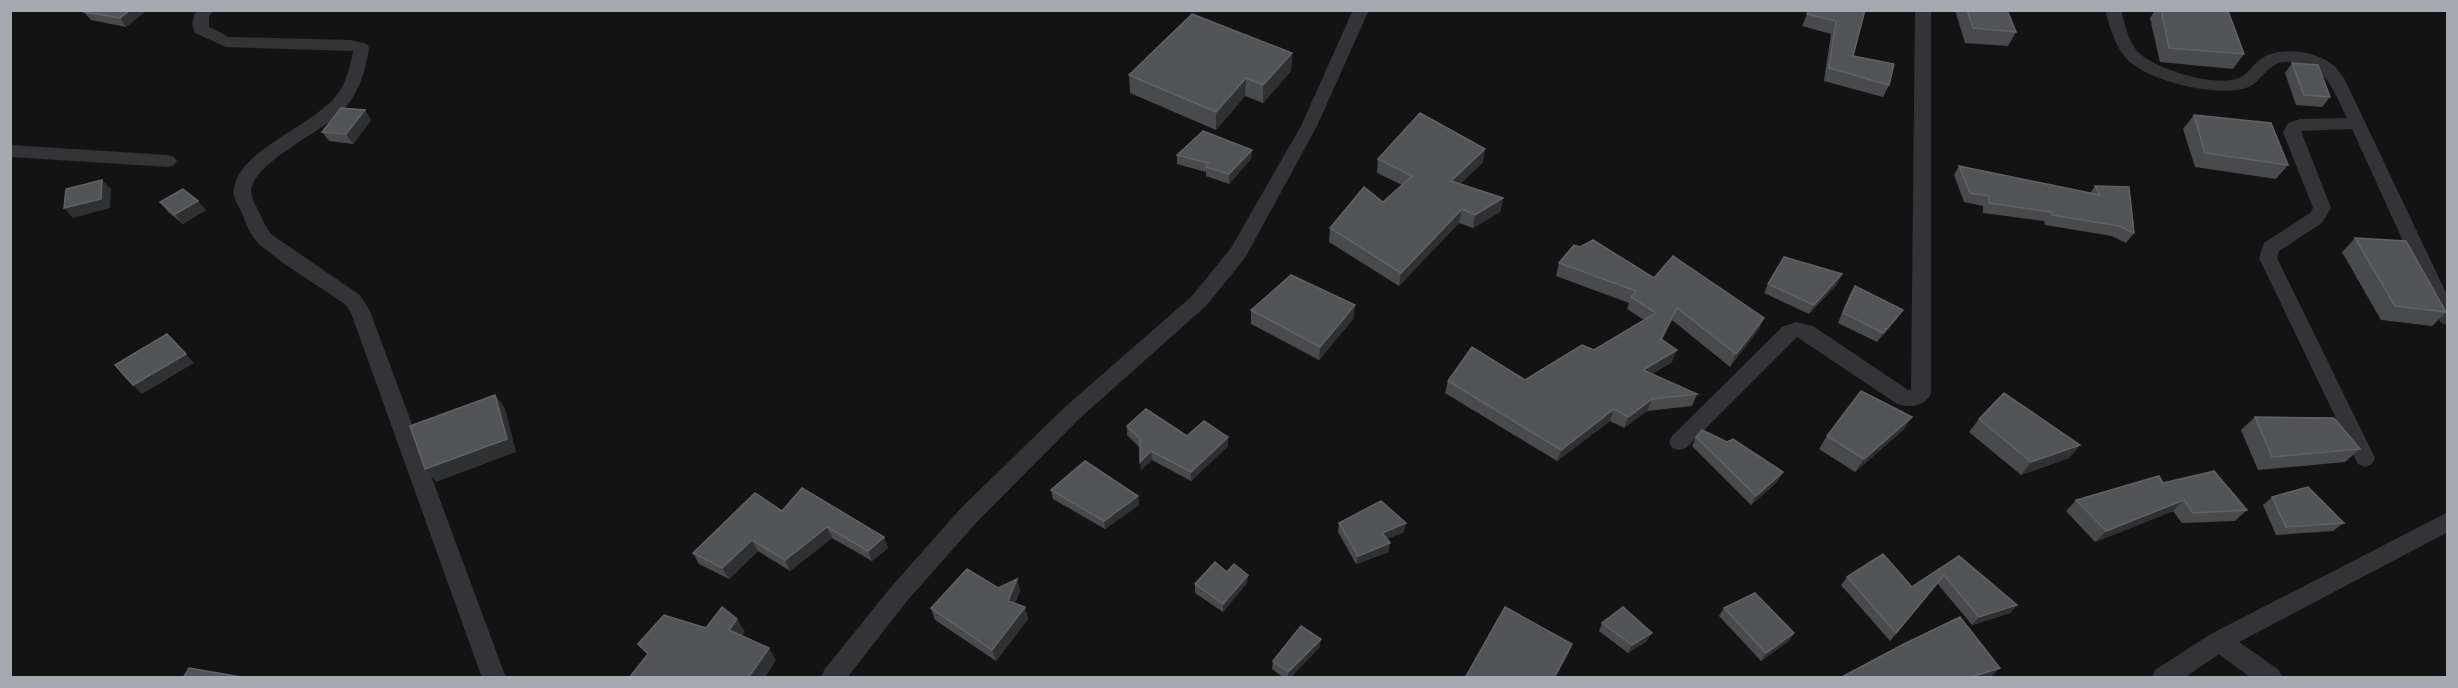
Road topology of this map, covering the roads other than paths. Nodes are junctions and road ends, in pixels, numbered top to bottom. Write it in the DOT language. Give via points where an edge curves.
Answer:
graph roads {
  1 [pos="206,10"];
  2 [pos="1361,10"];
  3 [pos="1923,10"];
  4 [pos="2113,10"];
  5 [pos="2358,123"];
  6 [pos="10,151"];
  7 [pos="168,161"];
  8 [pos="2448,318"];
  9 [pos="1679,442"];
  10 [pos="2365,459"];
  11 [pos="2448,521"];
  12 [pos="2219,641"];
  13 [pos="494,678"];
  14 [pos="832,678"];
  15 [pos="2163,678"];
  16 [pos="2271,678"];
  1 -- 13 [label="street" via="201,16 201,29 226,42 361,48 354,80 341,103 253,170 243,187 244,200 266,240 353,300 360,311"];
  2 -- 14 [label="street" via="1309,126 1238,253 1199,301 1072,413 969,515"];
  3 -- 9 [label="street" via="1921,394 1904,398 1796,329"];
  4 -- 5 [label="street" via="2133,56 2175,76 2206,83 2239,84 2278,58 2321,64 2331,72"];
  5 -- 8 [label="street"];
  5 -- 10 [label="street" via="2294,127 2292,132 2322,208 2316,218 2270,248 2268,258"];
  6 -- 7 [label="street"];
  11 -- 12 [label="street"];
  12 -- 15 [label="street"];
  12 -- 16 [label="street"];
}
